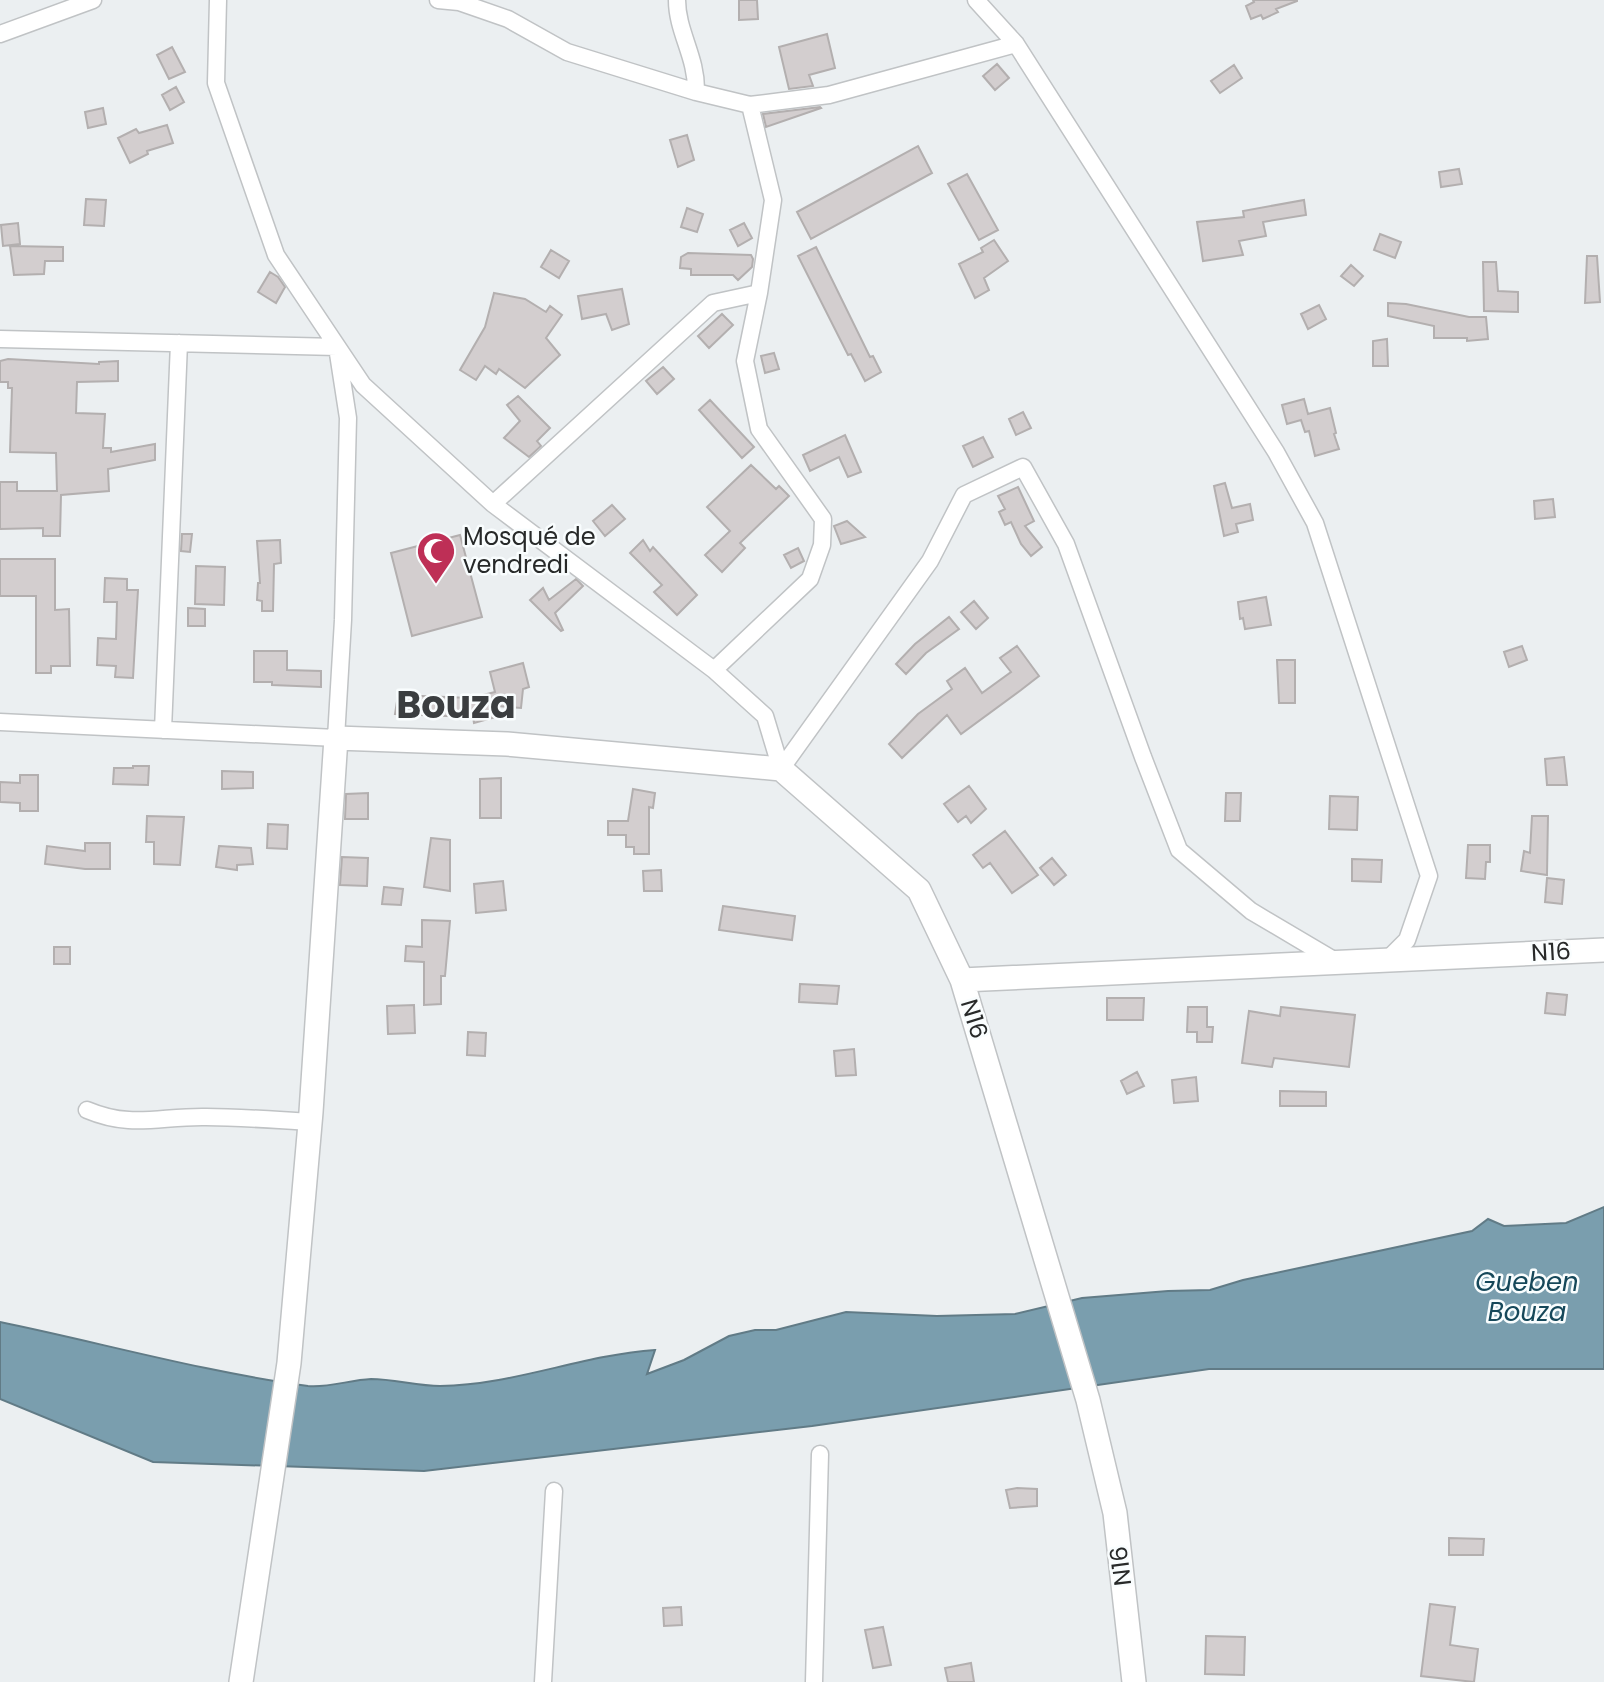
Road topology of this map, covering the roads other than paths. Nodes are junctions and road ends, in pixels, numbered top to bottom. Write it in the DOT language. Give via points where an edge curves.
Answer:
graph roads {
  1 [pos="93,0"];
  2 [pos="218,0"];
  3 [pos="438,0"];
  4 [pos="677,0"];
  5 [pos="976,0"];
  6 [pos="0,34"];
  7 [pos="1016,44"];
  8 [pos="696,92"];
  9 [pos="750,104"];
  10 [pos="759,293"];
  11 [pos="0,339"];
  12 [pos="179,343"];
  13 [pos="337,347"];
  14 [pos="493,504"];
  15 [pos="714,670"];
  16 [pos="0,722"];
  17 [pos="163,730"];
  18 [pos="336,737"];
  19 [pos="781,769"];
  20 [pos="1604,950"];
  21 [pos="1387,960"];
  22 [pos="1337,962"];
  23 [pos="962,980"];
  24 [pos="87,1110"];
  25 [pos="310,1122"];
  26 [pos="820,1454"];
  27 [pos="554,1490"];
  28 [pos="241,1682"];
  29 [pos="543,1682"];
  30 [pos="814,1682"];
  31 [pos="1134,1682"];
  1 -- 6 [label="street"];
  2 -- 13 [label="street" via="216,83 276,256"];
  3 -- 8 [label="street" via="459,2 508,19 567,52"];
  4 -- 8 [label="street" via="696,72"];
  5 -- 7 [label="street"];
  7 -- 9 [label="street" via="829,95"];
  7 -- 21 [label="street" via="1276,452 1315,523 1429,876 1407,940"];
  8 -- 9 [label="street"];
  9 -- 10 [label="street" via="773,200"];
  10 -- 14 [label="street" via="713,303"];
  10 -- 15 [label="street" via="745,361 759,429 823,519 822,545 810,579"];
  11 -- 12 [label="street"];
  12 -- 13 [label="street"];
  12 -- 17 [label="street"];
  13 -- 14 [label="street" via="363,385"];
  13 -- 18 [label="street" via="348,418"];
  14 -- 15 [label="street"];
  15 -- 19 [label="street" via="765,716"];
  16 -- 17 [label="street"];
  17 -- 18 [label="street"];
  18 -- 19 [label="street" via="507,744"];
  18 -- 25 [label="street"];
  19 -- 22 [label="street" via="930,561 964,495 1023,467 1066,544 1179,850 1251,911"];
  19 -- 23 [label="street" via="919,890"];
  20 -- 21 [label="street, N16"];
  21 -- 22 [label="street, N16"];
  22 -- 23 [label="street, N16"];
  23 -- 31 [label="street, N16" via="1088,1400 1115,1513"];
  24 -- 25 [label="street" via="109,1119 136,1121 203,1116"];
  25 -- 28 [label="street" via="289,1363"];
  26 -- 30 [label="street"];
  27 -- 29 [label="street"];
}
